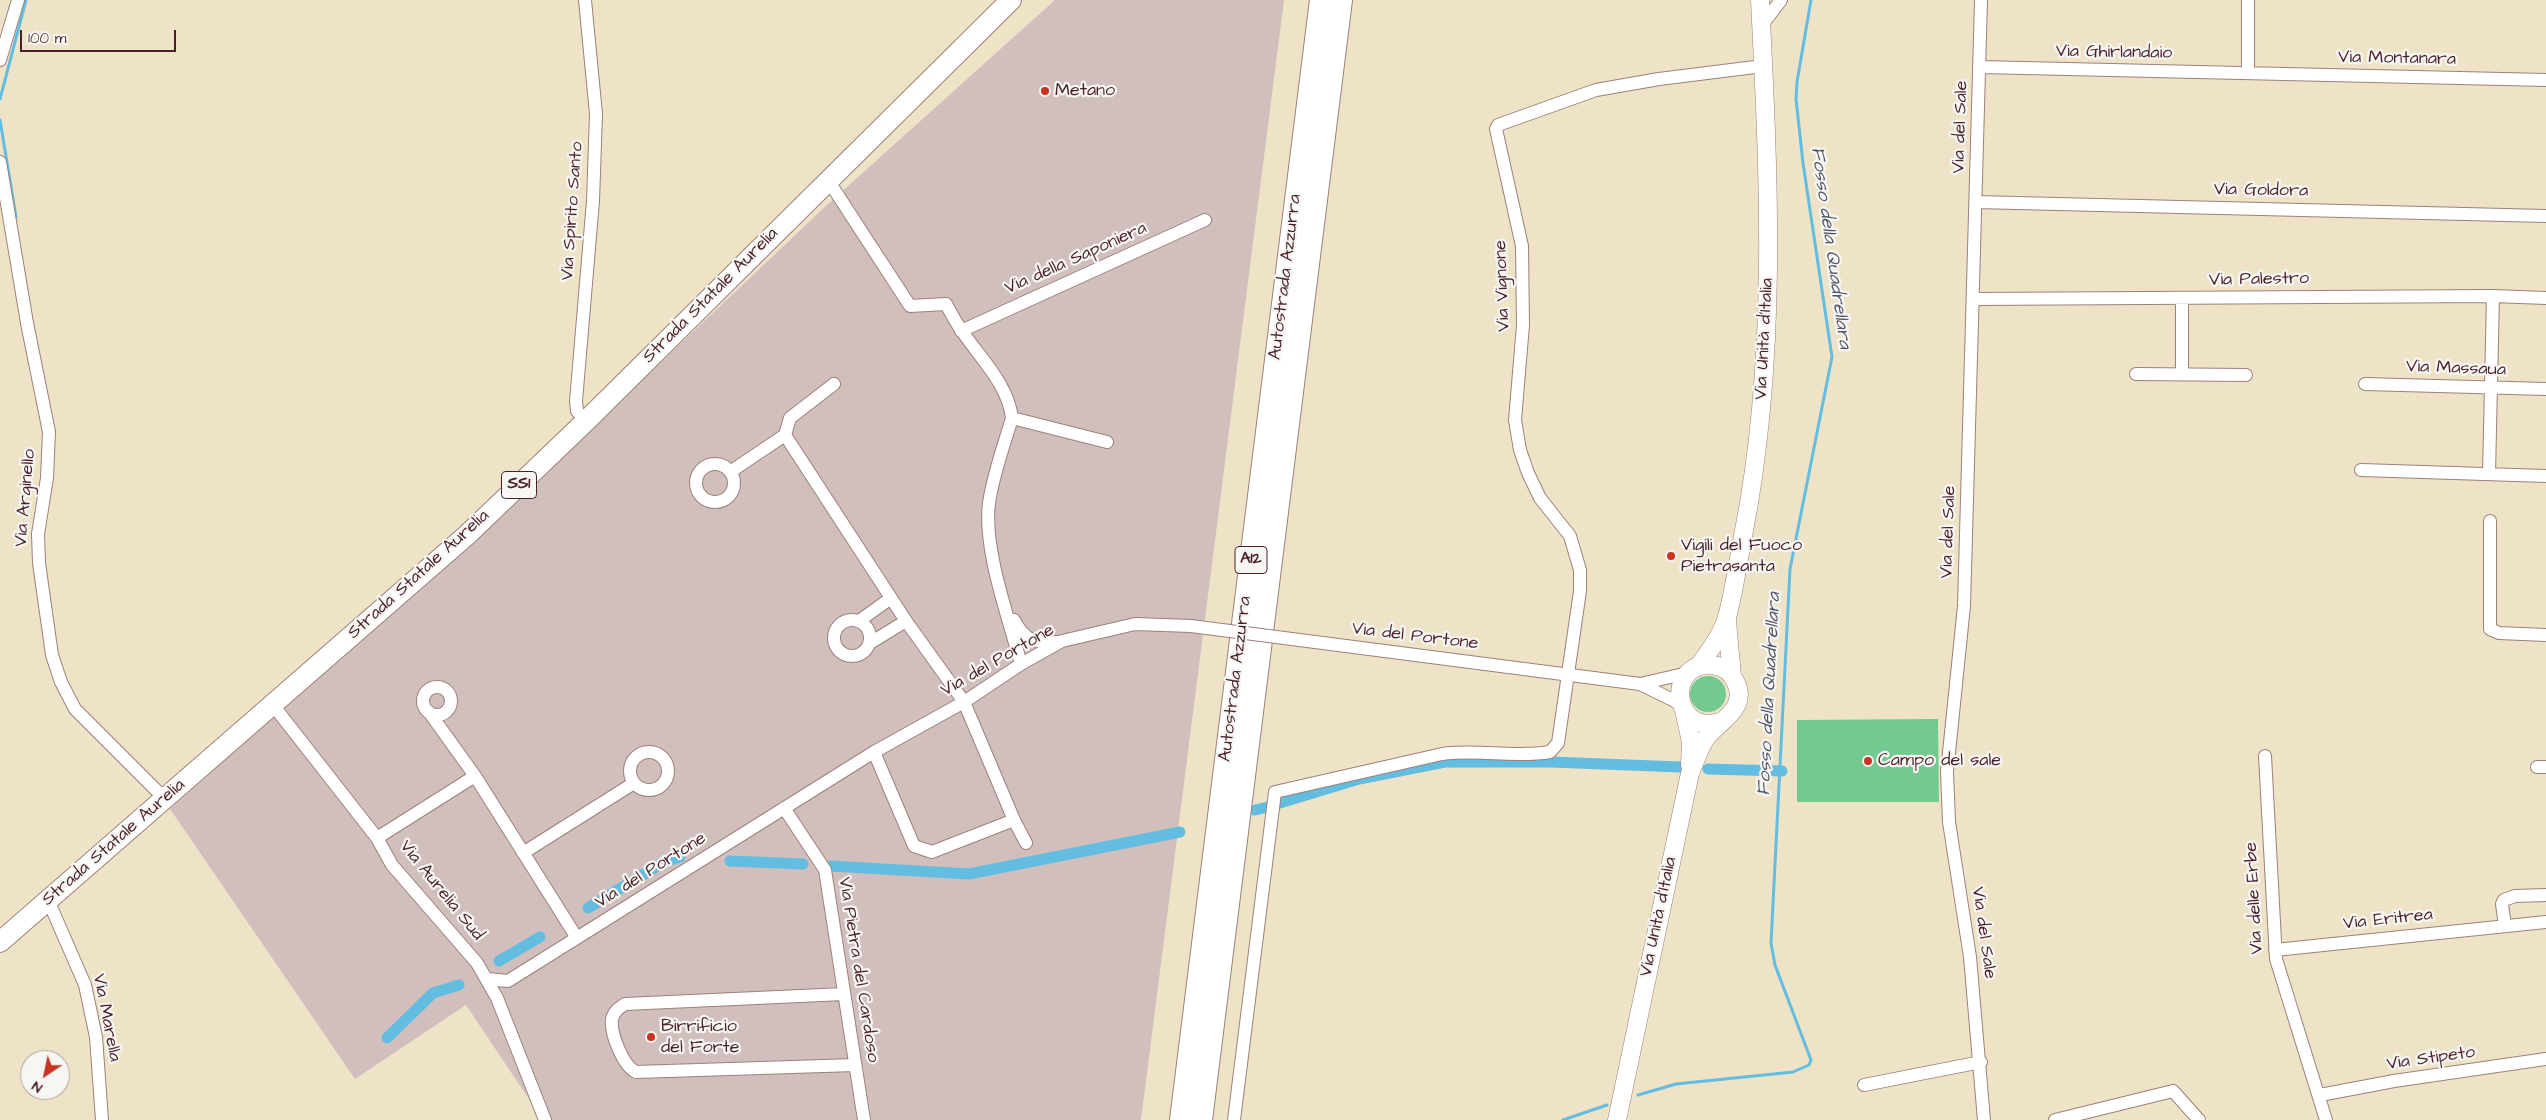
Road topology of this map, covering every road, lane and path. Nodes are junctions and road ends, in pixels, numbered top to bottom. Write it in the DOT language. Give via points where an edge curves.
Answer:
graph roads {
  1 [pos="18,0"];
  2 [pos="585,0"];
  3 [pos="1011,0"];
  4 [pos="1321,0"];
  5 [pos="1341,0"];
  6 [pos="1760,0"];
  7 [pos="1781,0"];
  8 [pos="1981,0"];
  9 [pos="2248,0"];
  10 [pos="1762,25"];
  11 [pos="0,60"];
  12 [pos="1763,66"];
  13 [pos="1980,67"];
  14 [pos="2248,73"];
  15 [pos="2546,80"];
  16 [pos="0,162"];
  17 [pos="828,180"];
  18 [pos="1976,202"];
  19 [pos="2546,216"];
  20 [pos="1205,220"];
  21 [pos="5,223"];
  22 [pos="2492,296"];
  23 [pos="2182,298"];
  24 [pos="2546,298"];
  25 [pos="1973,299"];
  26 [pos="961,331"];
  27 [pos="2136,374"];
  28 [pos="2182,374"];
  29 [pos="2246,375"];
  30 [pos="834,384"];
  31 [pos="2366,384"];
  32 [pos="2491,388"];
  33 [pos="2546,389"];
  34 [pos="1012,418"];
  35 [pos="586,421"];
  36 [pos="785,435"];
  37 [pos="1107,442"];
  38 [pos="2361,470"];
  39 [pos="730,472"];
  40 [pos="2489,474"];
  41 [pos="2546,476"];
  42 [pos="2490,521"];
  43 [pos="891,598"];
  44 [pos="1005,605"];
  45 [pos="1726,618"];
  46 [pos="859,621"];
  47 [pos="906,621"];
  48 [pos="2546,635"];
  49 [pos="1062,642"];
  50 [pos="870,643"];
  51 [pos="1021,664"];
  52 [pos="1693,670"];
  53 [pos="1567,675"];
  54 [pos="1732,676"];
  55 [pos="1640,684"];
  56 [pos="964,702"];
  57 [pos="273,705"];
  58 [pos="1683,708"];
  59 [pos="429,712"];
  60 [pos="1720,722"];
  61 [pos="874,752"];
  62 [pos="2265,756"];
  63 [pos="1690,773"];
  64 [pos="475,776"];
  65 [pos="634,782"];
  66 [pos="165,799"];
  67 [pos="784,808"];
  68 [pos="1014,820"];
  69 [pos="377,838"];
  70 [pos="1026,843"];
  71 [pos="523,853"];
  72 [pos="2546,896"];
  73 [pos="48,900"];
  74 [pos="2546,922"];
  75 [pos="2505,926"];
  76 [pos="577,938"];
  77 [pos="0,942"];
  78 [pos="2275,950"];
  79 [pos="487,979"];
  80 [pos="844,994"];
  81 [pos="2546,1059"];
  82 [pos="1981,1062"];
  83 [pos="855,1065"];
  84 [pos="1864,1085"];
  85 [pos="2320,1095"];
  86 [pos="102,1120"];
  87 [pos="545,1120"];
  88 [pos="864,1120"];
  89 [pos="1181,1120"];
  90 [pos="1201,1120"];
  91 [pos="1234,1120"];
  92 [pos="1617,1120"];
  93 [pos="1984,1120"];
  94 [pos="2055,1120"];
  95 [pos="2199,1120"];
  96 [pos="2326,1120"];
  1 -- 11 [label="street"];
  2 -- 35 [label="street, Via Spirito Santo" via="596,114 593,201 576,401 577,411"];
  3 -- 17 [label="main road, Strada Statale Aurelia / SS1"];
  4 -- 89 [label="highway, Autostrada Azzurra / A12"];
  5 -- 90 [label="highway, Autostrada Azzurra / A12"];
  6 -- 10 [label="main road, Via Unità d'Italia"];
  7 -- 10 [label="street"];
  8 -- 13 [label="street, Via del Sale"];
  9 -- 14 [label="street"];
  10 -- 12 [label="main road, Via Unità d'Italia"];
  12 -- 45 [label="main road, Via Unità d'Italia" via="1769,286 1767,344 1756,460"];
  12 -- 53 [label="street, Via Vignone" via="1596,90 1498,125 1496,130 1522,246 1523,325 1515,420 1520,450 1540,498 1570,536 1580,570 1580,591"];
  13 -- 14 [label="street, Via Ghirlandaio"];
  13 -- 18 [label="street, Via del Sale"];
  14 -- 15 [label="street, Via Montanara"];
  16 -- 21 [label="street, Via Arginello"];
  17 -- 26 [label="street" via="910,306 946,304"];
  17 -- 35 [label="main road, Strada Statale Aurelia / SS1"];
  18 -- 19 [label="street, Via Goldora"];
  18 -- 25 [label="street, Via del Sale"];
  20 -- 26 [label="street, Via della Saponiera"];
  21 -- 66 [label="street, Via Arginello" via="49,432 47,478 38,534 52,655 75,709"];
  22 -- 23 [label="street, Via Palestro"];
  22 -- 24 [label="street, Via Palestro"];
  22 -- 32 [label="street"];
  23 -- 25 [label="street, Via Palestro"];
  23 -- 28 [label="street"];
  25 -- 82 [label="street, Via del Sale" via="1964,606 1947,772 1949,822 1970,957"];
  26 -- 34 [label="street" via="998,381 1010,405"];
  27 -- 28 [label="street"];
  28 -- 29 [label="street"];
  30 -- 36 [label="street" via="790,418"];
  31 -- 32 [label="street, Via Massaua"];
  32 -- 33 [label="street, Via Massaua"];
  32 -- 40 [label="street"];
  34 -- 37 [label="street"];
  34 -- 44 [label="street" via="989,503 989,531"];
  35 -- 57 [label="main road, Strada Statale Aurelia / SS1" via="466,535"];
  36 -- 39 [label="street"];
  36 -- 43 [label="street"];
  38 -- 40 [label="street"];
  40 -- 41 [label="street"];
  42 -- 48 [label="street" via="2490,629 2493,633"];
  43 -- 46 [label="street"];
  43 -- 47 [label="street"];
  44 -- 49 [label="street" via="1022,635 1038,643"];
  44 -- 51 [label="street"];
  45 -- 52 [label="main road, Via Unità d'Italia" via="1713,646"];
  45 -- 54 [label="main road"];
  46 -- 50 [label="street" via="870,632"];
  46 -- 50 [label="street" via="847,620 837,628 836,646 845,654 857,655"];
  47 -- 50 [label="street"];
  47 -- 56 [label="street"];
  49 -- 51 [label="street, Via del Portone"];
  49 -- 53 [label="street, Via del Portone, bridge" via="1135,624 1191,626"];
  51 -- 56 [label="street, Via del Portone"];
  52 -- 54 [label="main road" via="1717,666"];
  52 -- 55 [label="street"];
  52 -- 58 [label="main road" via="1681,684"];
  53 -- 55 [label="street, Via del Portone"];
  53 -- 91 [label="street, Via Vignone" via="1558,743 1550,752 1465,751 1442,754 1275,792"];
  54 -- 60 [label="main road" via="1737,686 1737,705"];
  55 -- 58 [label="street, Via del Portone"];
  56 -- 61 [label="street, Via del Portone"];
  56 -- 68 [label="street"];
  57 -- 66 [label="main road, Strada Statale Aurelia / SS1"];
  57 -- 69 [label="street, Via Aurelia Sud"];
  58 -- 60 [label="main road" via="1700,723"];
  58 -- 63 [label="main road" via="1691,742"];
  59 -- 64 [label="street"];
  60 -- 63 [label="main road, Via Unità d'Italia" via="1705,740"];
  61 -- 67 [label="street, Via del Portone"];
  61 -- 68 [label="street" via="914,846 932,852"];
  62 -- 78 [label="street, Via delle Erbe"];
  63 -- 92 [label="main road, Via Unità d'Italia"];
  64 -- 69 [label="street"];
  64 -- 71 [label="street"];
  65 -- 71 [label="street"];
  66 -- 73 [label="main road, Strada Statale Aurelia / SS1"];
  67 -- 76 [label="street, Via del Portone"];
  67 -- 80 [label="street, Via Pietra del Cardoso" via="825,870"];
  68 -- 70 [label="street"];
  69 -- 79 [label="street, Via Aurelia Sud" via="392,864"];
  71 -- 76 [label="street"];
  72 -- 75 [label="street" via="2515,896 2504,900"];
  73 -- 77 [label="main road, Strada Statale Aurelia / SS1"];
  73 -- 86 [label="street, Via Marella" via="85,985 96,1037"];
  74 -- 75 [label="street, Via Eritrea"];
  75 -- 78 [label="street, Via Eritrea"];
  76 -- 79 [label="street, Via del Portone" via="508,981"];
  78 -- 85 [label="street, Via delle Erbe"];
  79 -- 87 [label="street, Via Aurelia Sud"];
  80 -- 83 [label="street, Via Pietra del Cardoso"];
  80 -- 83 [label="street" via="625,1004 612,1017 612,1030 627,1065 636,1072"];
  81 -- 85 [label="street, Via Stipeto"];
  82 -- 84 [label="street"];
  82 -- 93 [label="street, Via del Sale"];
  83 -- 88 [label="street, Via Pietra del Cardoso"];
  85 -- 96 [label="street, Via delle Erbe"];
  94 -- 95 [label="street" via="2173,1090"];
}
